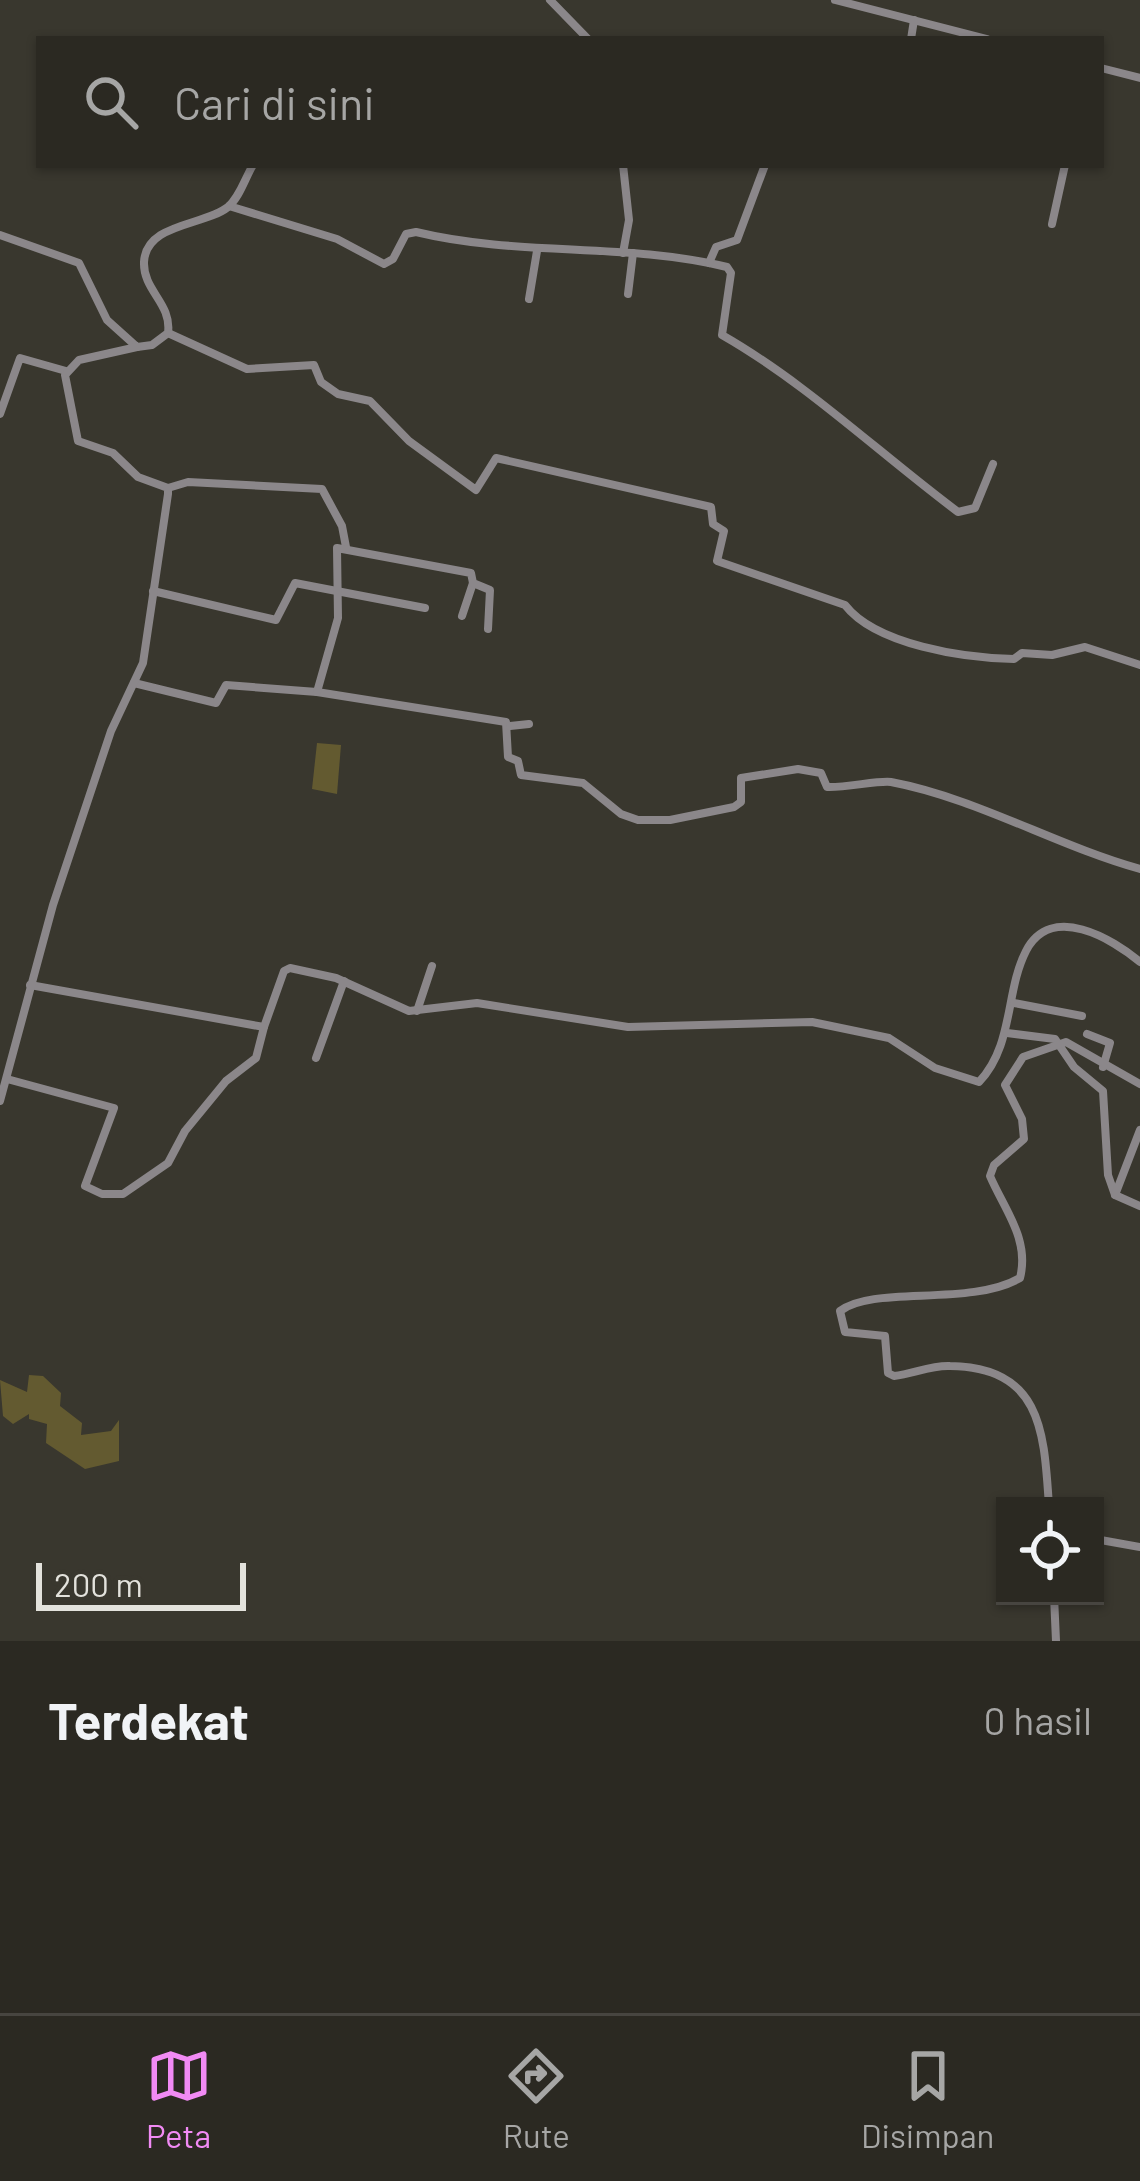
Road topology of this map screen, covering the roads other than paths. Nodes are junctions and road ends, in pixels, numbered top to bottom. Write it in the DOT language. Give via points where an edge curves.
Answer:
graph roads {
  1 [pos="550,0"];
  2 [pos="835,0"];
  3 [pos="914,20"];
  4 [pos="585,36"];
  5 [pos="911,36"];
  6 [pos="975,36"];
  7 [pos="1104,69"];
  8 [pos="1140,78"];
  9 [pos="251,168"];
  10 [pos="623,168"];
  11 [pos="764,168"];
  12 [pos="1064,168"];
  13 [pos="229,206"];
  14 [pos="1052,224"];
  15 [pos="0,235"];
  16 [pos="537,251"];
  17 [pos="628,253"];
  18 [pos="709,263"];
  19 [pos="628,294"];
  20 [pos="529,299"];
  21 [pos="168,333"];
  22 [pos="137,346"];
  23 [pos="66,371"];
  24 [pos="0,415"];
  25 [pos="993,464"];
  26 [pos="168,488"];
  27 [pos="346,548"];
  28 [pos="473,583"];
  29 [pos="338,588"];
  30 [pos="153,591"];
  31 [pos="425,608"];
  32 [pos="462,616"];
  33 [pos="488,628"];
  34 [pos="1140,665"];
  35 [pos="134,683"];
  36 [pos="317,692"];
  37 [pos="529,724"];
  38 [pos="510,726"];
  39 [pos="1140,868"];
  40 [pos="1140,962"];
  41 [pos="432,966"];
  42 [pos="344,981"];
  43 [pos="30,985"];
  44 [pos="1015,1003"];
  45 [pos="417,1011"];
  46 [pos="1082,1016"];
  47 [pos="264,1027"];
  48 [pos="1007,1033"];
  49 [pos="1087,1034"];
  50 [pos="1059,1042"];
  51 [pos="316,1058"];
  52 [pos="1102,1067"];
  53 [pos="7,1078"];
  54 [pos="1140,1084"];
  55 [pos="0,1101"];
  56 [pos="1140,1130"];
  57 [pos="1115,1195"];
  58 [pos="1140,1206"];
  59 [pos="1048,1497"];
  60 [pos="1104,1541"];
  61 [pos="1140,1547"];
  62 [pos="1054,1605"];
  63 [pos="1056,1641"];
  1 -- 4 [label="street"];
  2 -- 3 [label="street"];
  3 -- 5 [label="street"];
  3 -- 6 [label="street"];
  7 -- 8 [label="street"];
  9 -- 13 [label="street"];
  10 -- 17 [label="street"];
  11 -- 18 [label="street" via="737,240 716,247"];
  12 -- 14 [label="street"];
  13 -- 16 [label="street" via="338,239 384,264 411,232"];
  13 -- 21 [label="street" via="147,248 145,271 170,313"];
  15 -- 22 [label="street" via="79,263 107,320"];
  16 -- 17 [label="street"];
  16 -- 20 [label="street"];
  17 -- 18 [label="street"];
  17 -- 19 [label="street"];
  18 -- 25 [label="street" via="731,273 722,335 765,358 958,512 975,508"];
  21 -- 22 [label="street"];
  21 -- 34 [label="street" via="247,369 314,365 321,382 370,401 476,490 496,458 711,507 713,524 724,531 717,561 844,605 856,620 901,637 1012,659 1085,646"];
  22 -- 23 [label="street"];
  23 -- 24 [label="street" via="20,358"];
  23 -- 26 [label="street" via="78,441"];
  26 -- 27 [label="street" via="188,482 322,489"];
  26 -- 30 [label="street"];
  27 -- 28 [label="street" via="470,573"];
  27 -- 29 [label="street" via="335,552"];
  28 -- 32 [label="street"];
  28 -- 33 [label="street" via="490,590"];
  29 -- 30 [label="street" via="290,584 276,620"];
  29 -- 31 [label="street"];
  29 -- 36 [label="street" via="338,621"];
  30 -- 35 [label="street"];
  35 -- 36 [label="street" via="216,703 226,685"];
  35 -- 43 [label="street" via="111,731"];
  36 -- 38 [label="street"];
  37 -- 38 [label="street"];
  38 -- 39 [label="street" via="508,757 518,760 520,774 584,783 632,819 734,807 741,778 800,769 821,773 829,787 887,781 918,790"];
  40 -- 44 [label="street" via="1100,933 1049,932 1027,949"];
  41 -- 45 [label="street"];
  42 -- 45 [label="street"];
  42 -- 47 [label="street" via="286,968"];
  42 -- 51 [label="street"];
  43 -- 47 [label="street"];
  43 -- 53 [label="street"];
  44 -- 46 [label="street"];
  44 -- 48 [label="street"];
  45 -- 48 [label="street" via="467,1003 628,1027 812,1022 889,1038 927,1064 976,1082"];
  47 -- 53 [label="street" via="256,1058 226,1081 171,1160 123,1195 85,1186 114,1108"];
  48 -- 50 [label="street"];
  49 -- 52 [label="street" via="1110,1043"];
  50 -- 52 [label="street"];
  50 -- 57 [label="street" via="1103,1091"];
  50 -- 59 [label="street" via="1023,1057 1005,1085 1025,1131 990,1176 1016,1227 1020,1278 964,1295 851,1303 839,1322 845,1332 885,1336 894,1376 951,1366 1016,1385 1042,1428"];
  52 -- 54 [label="street"];
  53 -- 55 [label="street"];
  56 -- 57 [label="street"];
  57 -- 58 [label="street"];
  60 -- 61 [label="street"];
  62 -- 63 [label="street"];
}
